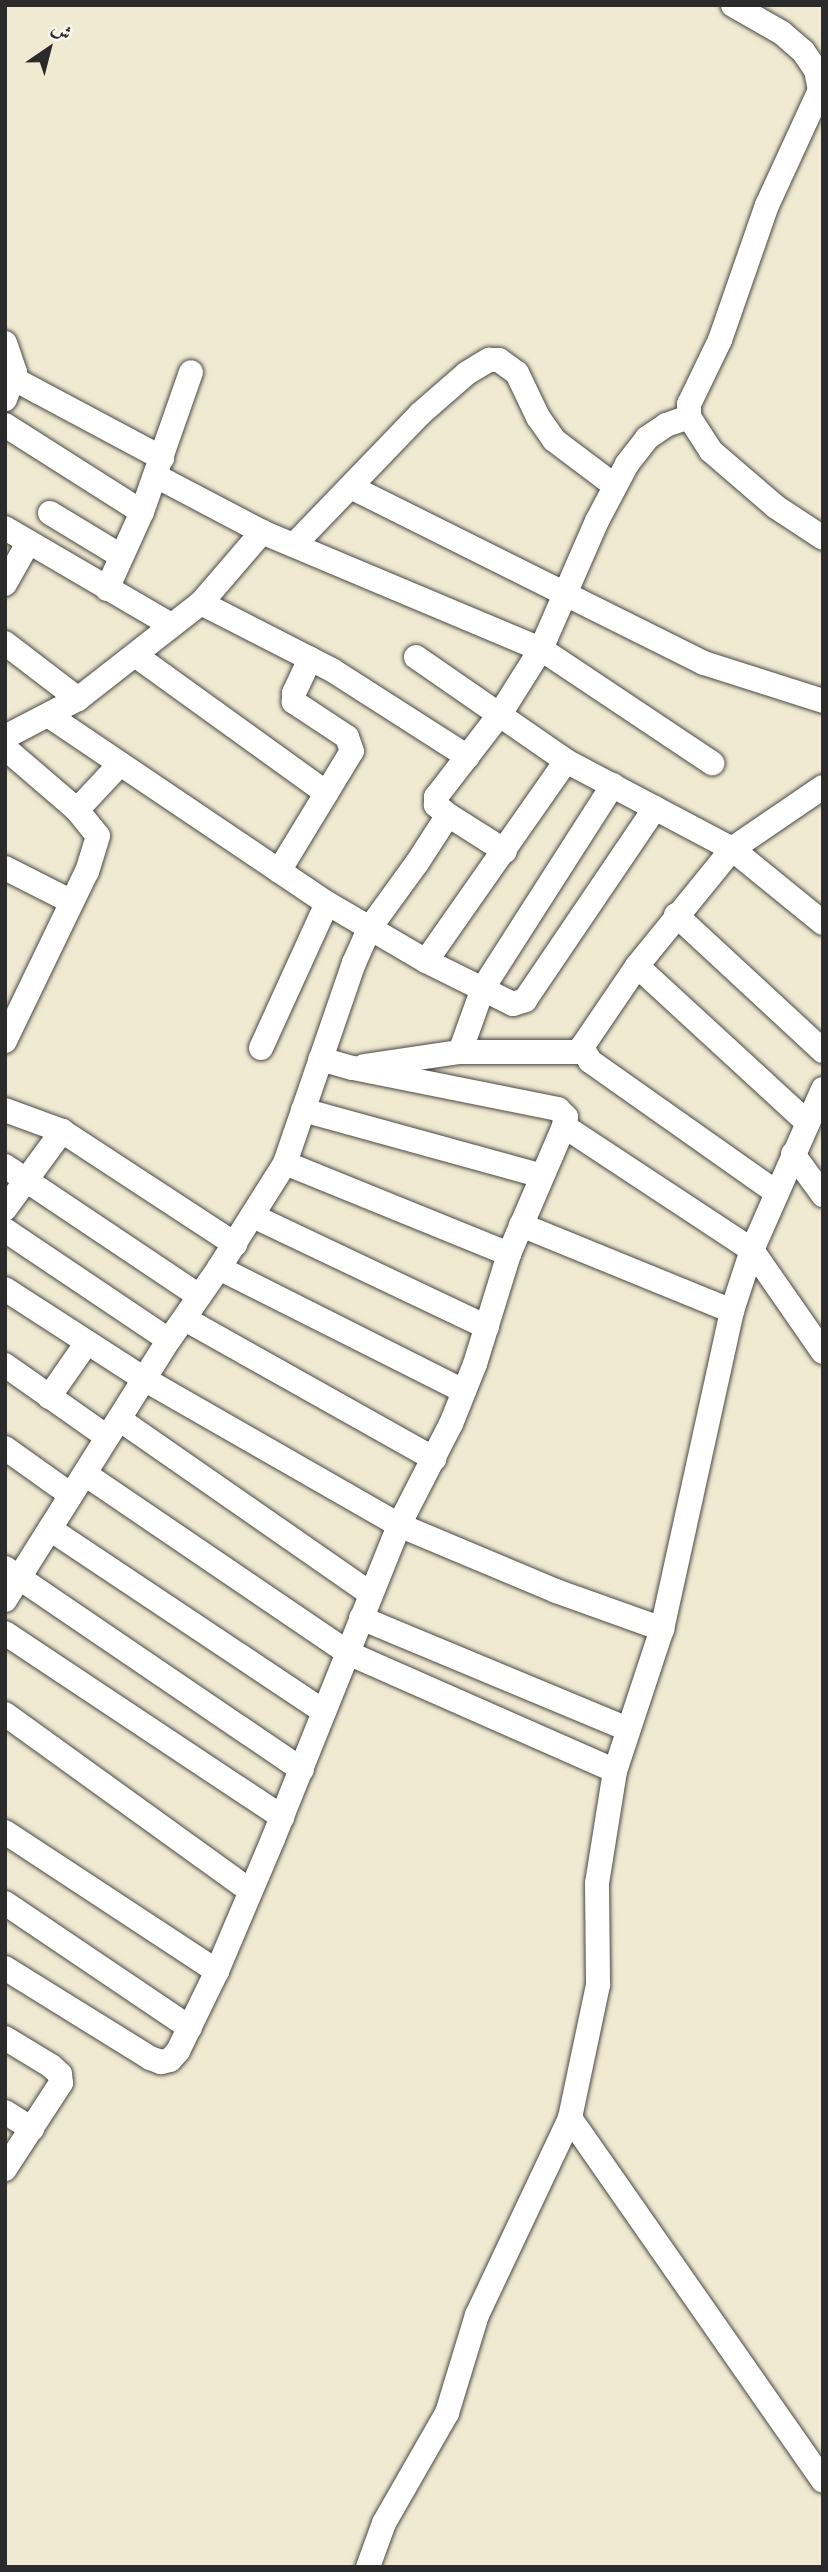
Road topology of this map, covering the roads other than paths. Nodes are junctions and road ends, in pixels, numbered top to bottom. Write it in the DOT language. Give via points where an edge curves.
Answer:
graph roads {
  1 [pos="733,5"];
  2 [pos="5,343"];
  3 [pos="191,372"];
  4 [pos="9,389"];
  5 [pos="689,417"];
  6 [pos="5,425"];
  7 [pos="159,467"];
  8 [pos="615,486"];
  9 [pos="351,487"];
  10 [pos="142,512"];
  11 [pos="50,513"];
  12 [pos="5,528"];
  13 [pos="262,532"];
  14 [pos="823,538"];
  15 [pos="28,543"];
  16 [pos="294,545"];
  17 [pos="121,556"];
  18 [pos="5,584"];
  19 [pos="107,589"];
  20 [pos="565,594"];
  21 [pos="201,603"];
  22 [pos="171,625"];
  23 [pos="5,643"];
  24 [pos="541,649"];
  25 [pos="135,655"];
  26 [pos="416,657"];
  27 [pos="310,658"];
  28 [pos="78,699"];
  29 [pos="823,701"];
  30 [pos="48,715"];
  31 [pos="499,715"];
  32 [pos="5,737"];
  33 [pos="5,748"];
  34 [pos="468,757"];
  35 [pos="566,761"];
  36 [pos="712,763"];
  37 [pos="120,764"];
  38 [pos="613,785"];
  39 [pos="823,787"];
  40 [pos="326,793"];
  41 [pos="655,808"];
  42 [pos="77,810"];
  43 [pos="448,815"];
  44 [pos="732,849"];
  45 [pos="505,851"];
  46 [pos="279,871"];
  47 [pos="7,872"];
  48 [pos="70,901"];
  49 [pos="327,903"];
  50 [pos="676,915"];
  51 [pos="823,923"];
  52 [pos="369,929"];
  53 [pos="425,961"];
  54 [pos="637,966"];
  55 [pos="483,988"];
  56 [pos="5,1041"];
  57 [pos="261,1048"];
  58 [pos="823,1051"];
  59 [pos="460,1052"];
  60 [pos="583,1052"];
  61 [pos="320,1059"];
  62 [pos="352,1069"];
  63 [pos="822,1095"];
  64 [pos="5,1110"];
  65 [pos="303,1110"];
  66 [pos="808,1123"];
  67 [pos="564,1126"];
  68 [pos="62,1131"];
  69 [pos="793,1154"];
  70 [pos="285,1163"];
  71 [pos="5,1166"];
  72 [pos="542,1176"];
  73 [pos="27,1182"];
  74 [pos="777,1194"];
  75 [pos="823,1195"];
  76 [pos="5,1209"];
  77 [pos="253,1216"];
  78 [pos="521,1225"];
  79 [pos="5,1230"];
  80 [pos="235,1244"];
  81 [pos="751,1250"];
  82 [pos="509,1254"];
  83 [pos="219,1268"];
  84 [pos="5,1289"];
  85 [pos="199,1296"];
  86 [pos="732,1311"];
  87 [pos="186,1319"];
  88 [pos="487,1327"];
  89 [pos="169,1340"];
  90 [pos="86,1344"];
  91 [pos="823,1352"];
  92 [pos="5,1365"];
  93 [pos="144,1379"];
  94 [pos="464,1391"];
  95 [pos="49,1397"];
  96 [pos="113,1428"];
  97 [pos="5,1448"];
  98 [pos="434,1459"];
  99 [pos="85,1474"];
  100 [pos="71,1495"];
  101 [pos="399,1525"];
  102 [pos="50,1530"];
  103 [pos="13,1573"];
  104 [pos="371,1594"];
  105 [pos="5,1600"];
  106 [pos="361,1618"];
  107 [pos="662,1629"];
  108 [pos="5,1633"];
  109 [pos="348,1653"];
  110 [pos="324,1712"];
  111 [pos="5,1714"];
  112 [pos="628,1729"];
  113 [pos="302,1770"];
  114 [pos="615,1771"];
  115 [pos="282,1817"];
  116 [pos="5,1832"];
  117 [pos="249,1890"];
  118 [pos="5,1903"];
  119 [pos="5,1968"];
  120 [pos="217,1971"];
  121 [pos="190,2028"];
  122 [pos="5,2038"];
  123 [pos="5,2112"];
  124 [pos="570,2118"];
  125 [pos="32,2129"];
  126 [pos="5,2169"];
  127 [pos="823,2480"];
  128 [pos="368,2567"];
  1 -- 5 [label="street" via="782,33 803,51 816,70 820,90 766,205 720,340 689,404"];
  2 -- 4 [label="street" via="15,372"];
  3 -- 7 [label="street"];
  4 -- 7 [label="street"];
  5 -- 8 [label="street" via="647,438"];
  5 -- 14 [label="street" via="711,451 776,507"];
  6 -- 10 [label="street"];
  7 -- 10 [label="street"];
  7 -- 13 [label="street"];
  8 -- 9 [label="street" via="554,440 517,373 499,360 489,360 420,414"];
  8 -- 20 [label="street"];
  9 -- 16 [label="street"];
  9 -- 20 [label="street"];
  10 -- 17 [label="street"];
  11 -- 17 [label="street"];
  12 -- 15 [label="street"];
  13 -- 16 [label="street"];
  13 -- 21 [label="street"];
  15 -- 18 [label="street"];
  15 -- 19 [label="street"];
  16 -- 24 [label="street"];
  17 -- 19 [label="street"];
  19 -- 22 [label="street"];
  20 -- 24 [label="street"];
  20 -- 29 [label="street" via="705,663"];
  21 -- 22 [label="street"];
  21 -- 27 [label="street"];
  22 -- 25 [label="street"];
  23 -- 28 [label="street"];
  24 -- 31 [label="street"];
  24 -- 36 [label="street"];
  25 -- 28 [label="street"];
  25 -- 40 [label="street"];
  26 -- 31 [label="street"];
  27 -- 34 [label="street"];
  27 -- 40 [label="street" via="294,702 347,737 352,751"];
  28 -- 30 [label="street"];
  30 -- 32 [label="street"];
  30 -- 37 [label="street"];
  31 -- 34 [label="street"];
  31 -- 35 [label="street"];
  33 -- 42 [label="street"];
  34 -- 43 [label="street" via="436,797 436,804"];
  35 -- 38 [label="street"];
  35 -- 45 [label="street"];
  37 -- 42 [label="street"];
  37 -- 46 [label="street"];
  38 -- 41 [label="street"];
  38 -- 55 [label="street"];
  39 -- 44 [label="street"];
  40 -- 46 [label="street"];
  41 -- 44 [label="street"];
  41 -- 55 [label="street" via="525,1000 513,1004"];
  42 -- 48 [label="street" via="97,836 87,871"];
  43 -- 45 [label="street"];
  43 -- 52 [label="street"];
  44 -- 50 [label="street"];
  44 -- 51 [label="street"];
  45 -- 53 [label="street"];
  46 -- 49 [label="street"];
  47 -- 48 [label="street"];
  48 -- 56 [label="street"];
  49 -- 52 [label="street"];
  49 -- 57 [label="street"];
  50 -- 54 [label="street"];
  50 -- 58 [label="street"];
  52 -- 53 [label="street"];
  52 -- 61 [label="street"];
  53 -- 55 [label="street"];
  54 -- 60 [label="street" via="582,1047"];
  54 -- 66 [label="street"];
  55 -- 59 [label="street"];
  59 -- 60 [label="street"];
  59 -- 62 [label="street"];
  60 -- 74 [label="street"];
  61 -- 62 [label="street"];
  61 -- 65 [label="street"];
  62 -- 67 [label="street" via="558,1109 566,1116"];
  63 -- 66 [label="street"];
  64 -- 68 [label="street"];
  65 -- 70 [label="street"];
  65 -- 72 [label="street"];
  66 -- 69 [label="street"];
  67 -- 72 [label="street"];
  67 -- 81 [label="street"];
  68 -- 73 [label="street"];
  68 -- 80 [label="street"];
  69 -- 74 [label="street"];
  69 -- 75 [label="street"];
  70 -- 77 [label="street"];
  70 -- 82 [label="street"];
  71 -- 73 [label="street"];
  72 -- 78 [label="street"];
  73 -- 76 [label="street"];
  73 -- 85 [label="street"];
  74 -- 81 [label="street"];
  77 -- 80 [label="street"];
  77 -- 88 [label="street"];
  78 -- 82 [label="street"];
  78 -- 86 [label="street"];
  79 -- 89 [label="street"];
  80 -- 83 [label="street"];
  81 -- 86 [label="street"];
  81 -- 91 [label="street"];
  82 -- 88 [label="street"];
  83 -- 85 [label="street"];
  83 -- 94 [label="street"];
  84 -- 90 [label="street"];
  85 -- 87 [label="street"];
  86 -- 107 [label="street"];
  87 -- 89 [label="street"];
  87 -- 98 [label="street"];
  88 -- 94 [label="street"];
  89 -- 93 [label="street"];
  90 -- 93 [label="street"];
  90 -- 95 [label="street"];
  92 -- 95 [label="street"];
  93 -- 96 [label="street"];
  93 -- 101 [label="street"];
  94 -- 98 [label="street"];
  95 -- 96 [label="street"];
  96 -- 99 [label="street"];
  96 -- 104 [label="street"];
  97 -- 100 [label="street"];
  98 -- 101 [label="street"];
  99 -- 100 [label="street"];
  99 -- 109 [label="street"];
  100 -- 102 [label="street"];
  101 -- 104 [label="street"];
  101 -- 107 [label="street" via="556,1591"];
  102 -- 103 [label="street"];
  102 -- 110 [label="street"];
  103 -- 105 [label="street"];
  103 -- 113 [label="street"];
  104 -- 106 [label="street"];
  106 -- 109 [label="street"];
  106 -- 112 [label="street"];
  107 -- 112 [label="street"];
  108 -- 115 [label="street"];
  109 -- 110 [label="street"];
  109 -- 114 [label="street"];
  110 -- 113 [label="street"];
  111 -- 117 [label="street"];
  112 -- 114 [label="street"];
  113 -- 115 [label="street"];
  114 -- 124 [label="street" via="597,1884 598,1984"];
  115 -- 117 [label="street"];
  116 -- 120 [label="street"];
  117 -- 120 [label="street"];
  118 -- 121 [label="street"];
  119 -- 121 [label="street" via="161,2062 170,2060"];
  120 -- 121 [label="street"];
  122 -- 125 [label="street" via="60,2074 61,2083"];
  123 -- 125 [label="street"];
  124 -- 127 [label="street"];
  124 -- 128 [label="street" via="477,2315 447,2413 384,2524"];
  125 -- 126 [label="street"];
}
